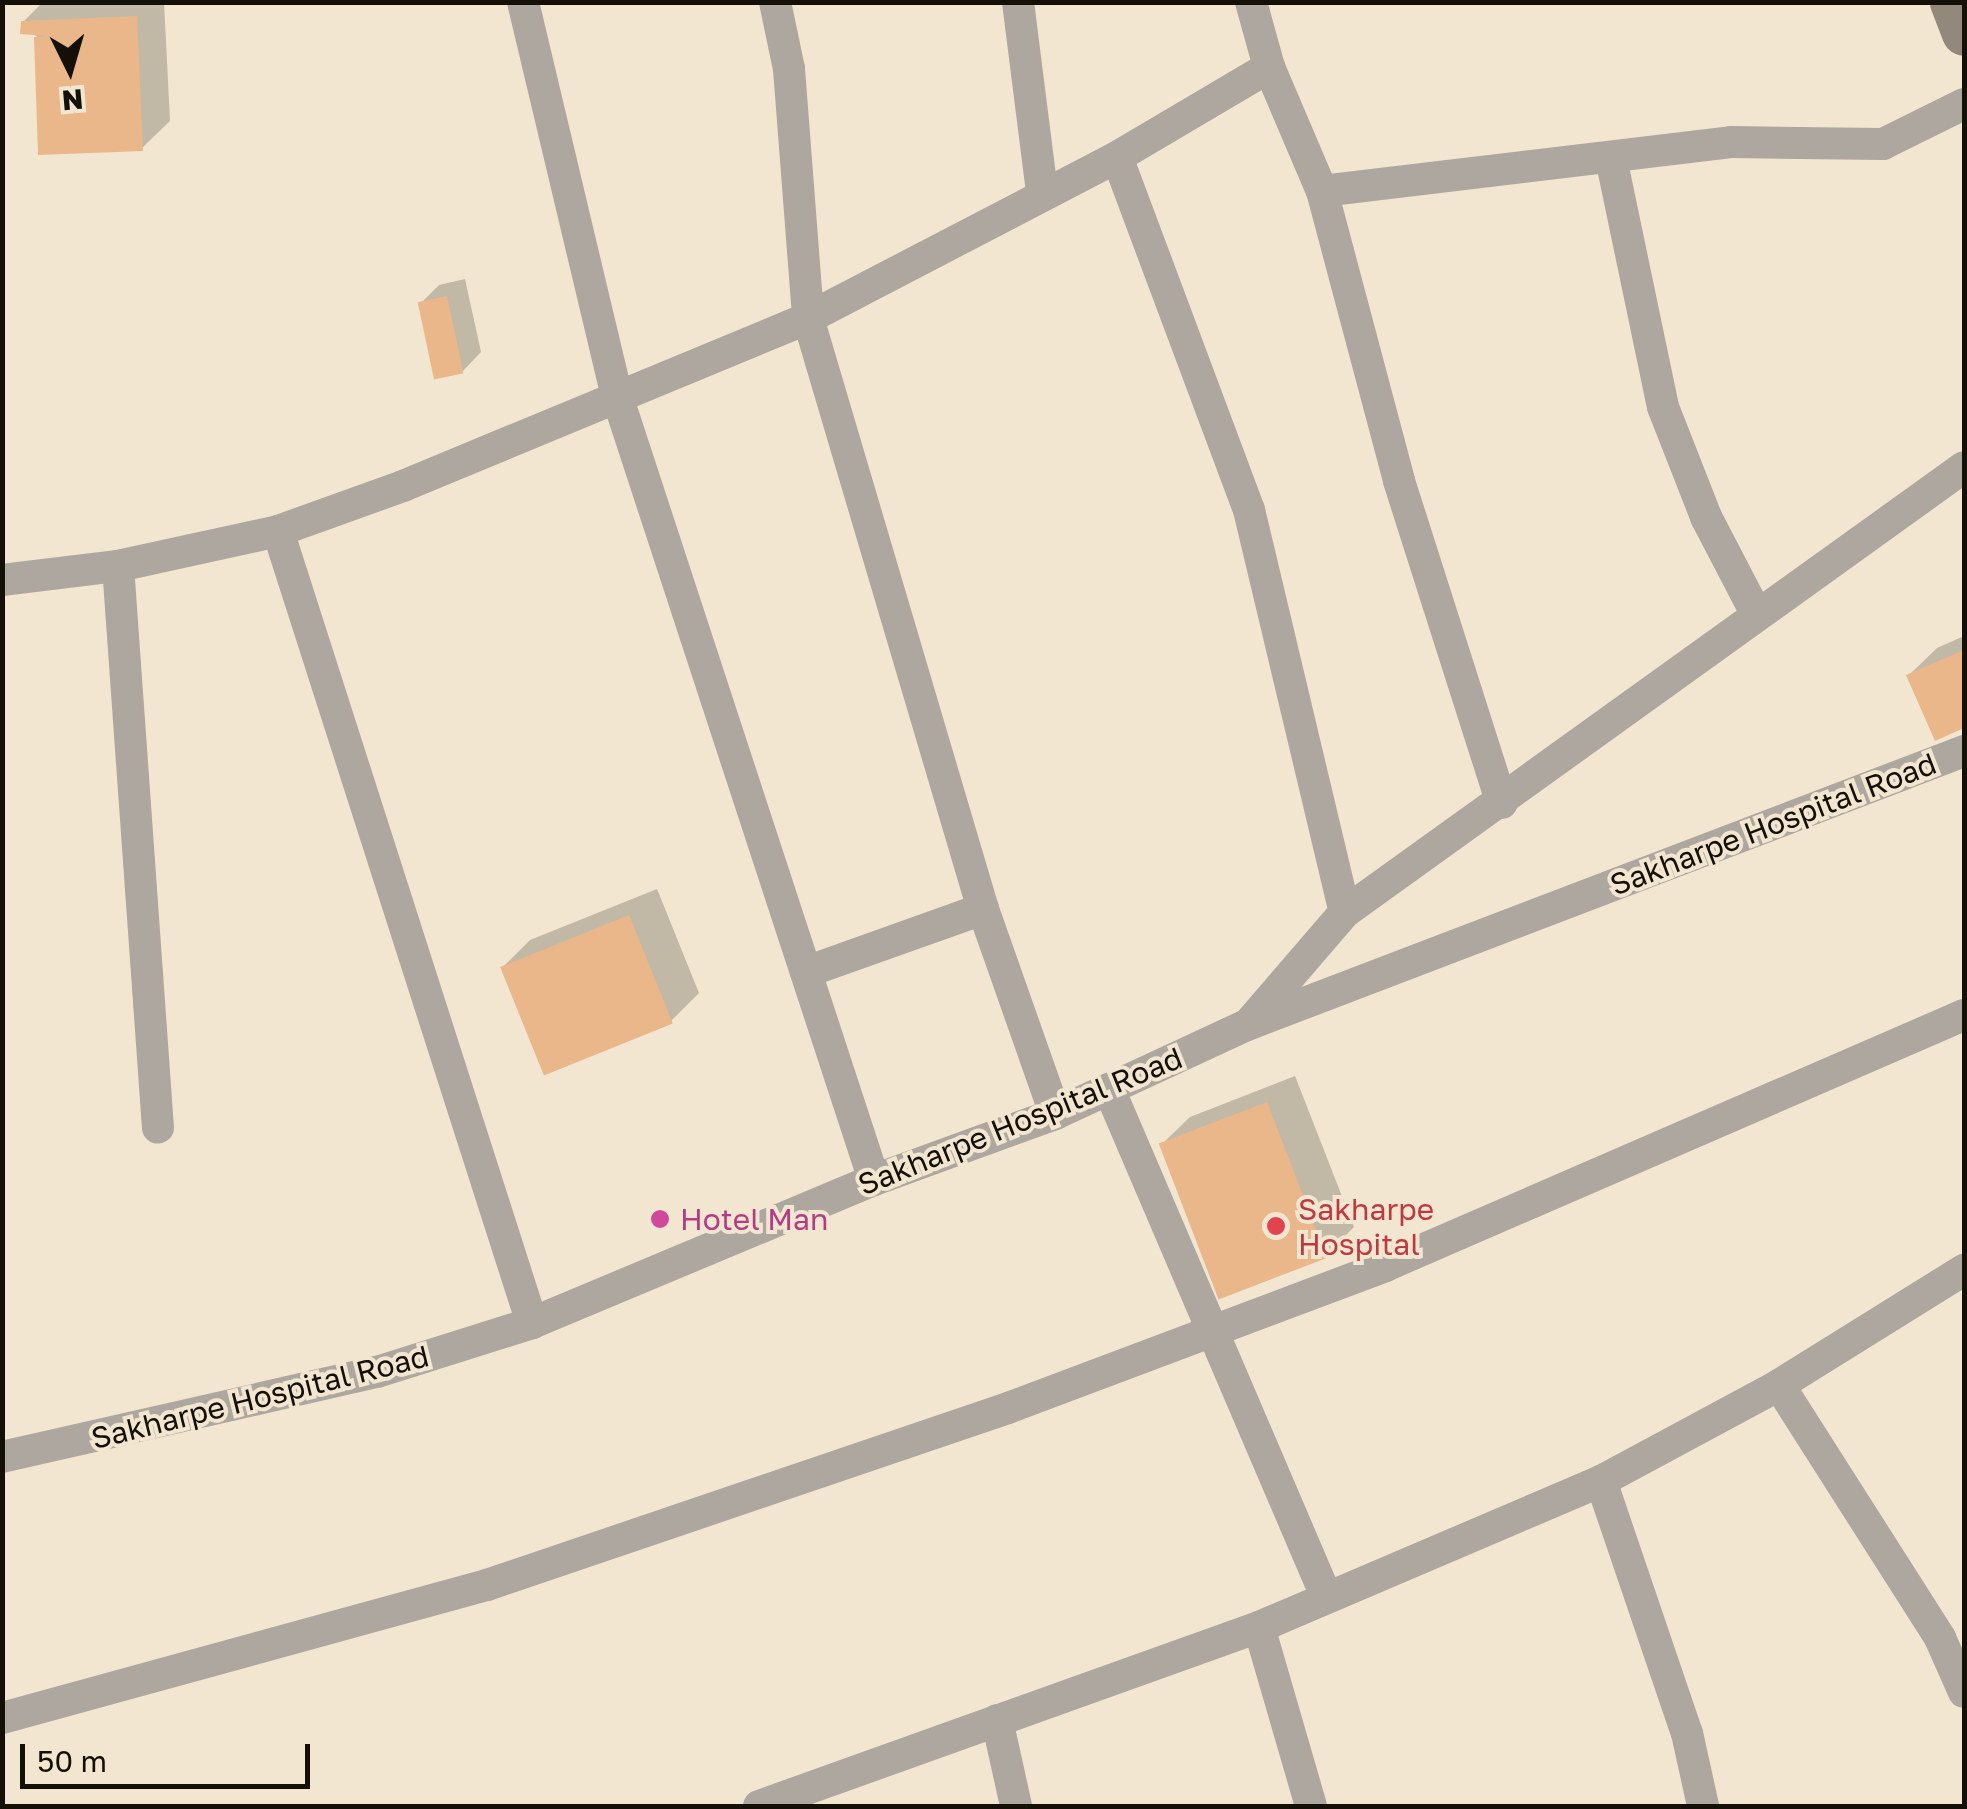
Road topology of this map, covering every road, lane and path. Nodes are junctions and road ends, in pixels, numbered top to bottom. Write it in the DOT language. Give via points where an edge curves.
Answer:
graph roads {
  1 [pos="524,2"];
  2 [pos="774,2"];
  3 [pos="1018,2"];
  4 [pos="1251,2"];
  5 [pos="1952,2"];
  6 [pos="1964,33"];
  7 [pos="1269,67"];
  8 [pos="1964,104"];
  9 [pos="1117,157"];
  10 [pos="1611,158"];
  11 [pos="1322,191"];
  12 [pos="1042,193"];
  13 [pos="808,318"];
  14 [pos="617,396"];
  15 [pos="1964,468"];
  16 [pos="278,531"];
  17 [pos="118,566"];
  18 [pos="2,580"];
  19 [pos="1756,613"];
  20 [pos="1964,751"];
  21 [pos="1502,803"];
  22 [pos="983,910"];
  23 [pos="1344,912"];
  24 [pos="806,972"];
  25 [pos="1964,1016"];
  26 [pos="1247,1025"];
  27 [pos="1109,1089"];
  28 [pos="1055,1114"];
  29 [pos="158,1128"];
  30 [pos="874,1180"];
  31 [pos="1964,1270"];
  32 [pos="532,1323"];
  33 [pos="1209,1332"];
  34 [pos="1778,1385"];
  35 [pos="2,1458"];
  36 [pos="1601,1481"];
  37 [pos="1326,1596"];
  38 [pos="1259,1627"];
  39 [pos="1952,1631"];
  40 [pos="1964,1692"];
  41 [pos="2,1718"];
  42 [pos="997,1720"];
  43 [pos="759,1806"];
  44 [pos="1016,1806"];
  45 [pos="1311,1806"];
  46 [pos="1703,1806"];
  1 -- 14 [label="street"];
  2 -- 13 [label="street" via="790,68"];
  3 -- 12 [label="street"];
  4 -- 7 [label="street"];
  5 -- 6 [label="main road"];
  7 -- 9 [label="street"];
  7 -- 11 [label="street"];
  8 -- 10 [label="street" via="1883,144 1730,142"];
  9 -- 12 [label="street"];
  9 -- 23 [label="street" via="1248,510"];
  10 -- 11 [label="street"];
  10 -- 19 [label="street" via="1662,406 1706,517"];
  11 -- 21 [label="street" via="1399,481"];
  12 -- 13 [label="street"];
  13 -- 14 [label="street"];
  13 -- 22 [label="street"];
  14 -- 16 [label="street"];
  14 -- 24 [label="street"];
  15 -- 19 [label="street"];
  16 -- 17 [label="street"];
  16 -- 32 [label="street"];
  17 -- 18 [label="street"];
  17 -- 29 [label="street"];
  19 -- 21 [label="street"];
  20 -- 26 [label="street, Sakharpe Hospital Road"];
  21 -- 23 [label="street"];
  22 -- 24 [label="street"];
  22 -- 28 [label="street"];
  23 -- 26 [label="street"];
  24 -- 30 [label="street"];
  25 -- 33 [label="street" via="1438,1243"];
  26 -- 27 [label="street, Sakharpe Hospital Road"];
  27 -- 28 [label="street, Sakharpe Hospital Road"];
  27 -- 33 [label="street"];
  28 -- 30 [label="street, Sakharpe Hospital Road"];
  30 -- 32 [label="street, Sakharpe Hospital Road"];
  31 -- 34 [label="street"];
  32 -- 35 [label="street, Sakharpe Hospital Road" via="377,1372"];
  33 -- 37 [label="street"];
  33 -- 41 [label="street" via="487,1586"];
  34 -- 36 [label="street"];
  34 -- 39 [label="street"];
  36 -- 37 [label="street"];
  36 -- 46 [label="street" via="1688,1733"];
  37 -- 38 [label="street"];
  38 -- 42 [label="street"];
  38 -- 45 [label="street"];
  39 -- 40 [label="street"];
  42 -- 43 [label="street"];
  42 -- 44 [label="street"];
}
